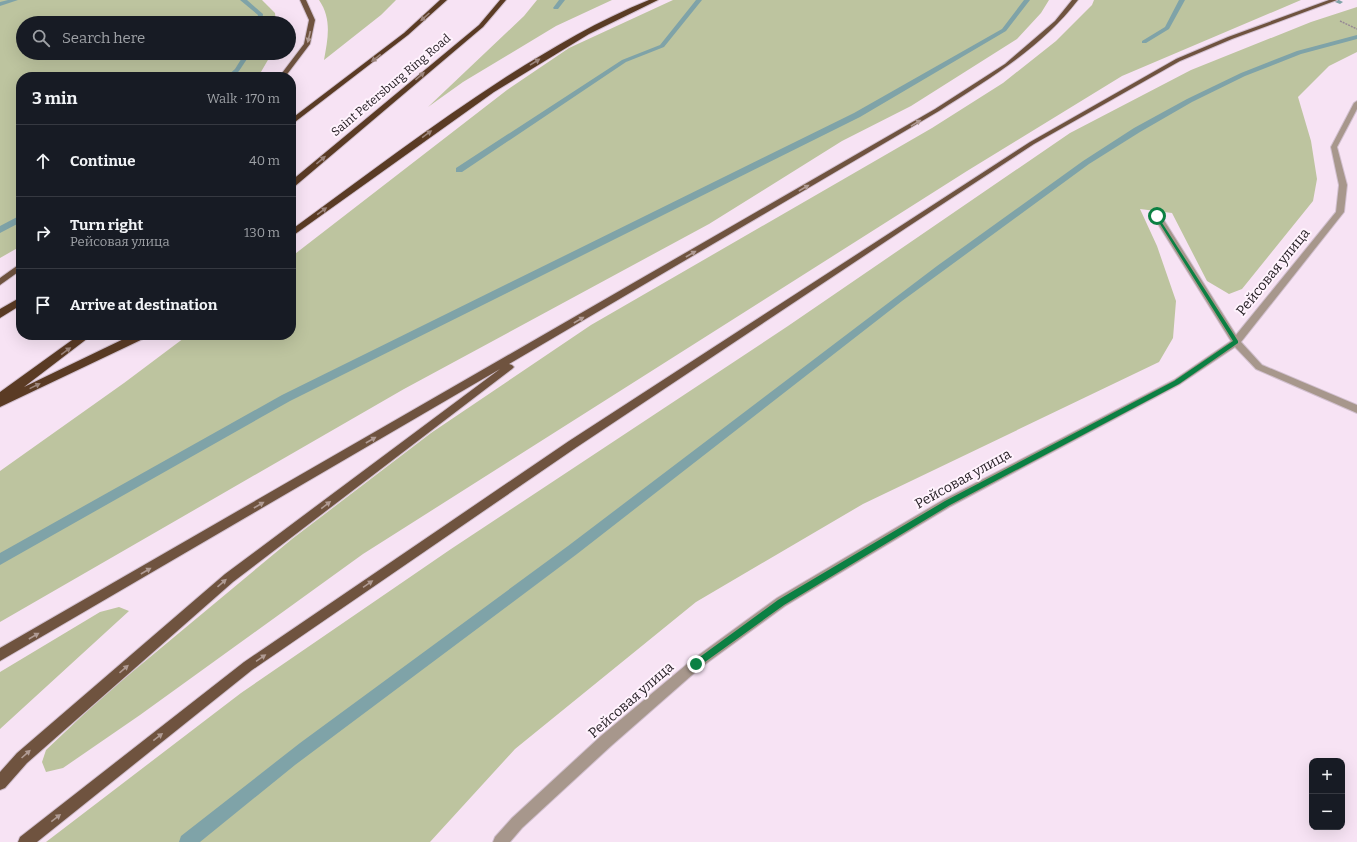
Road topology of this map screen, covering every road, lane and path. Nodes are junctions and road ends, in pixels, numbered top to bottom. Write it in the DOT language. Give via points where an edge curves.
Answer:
graph roads {
  1 [pos="304,0"];
  2 [pos="444,0"];
  3 [pos="503,0"];
  4 [pos="654,0"];
  5 [pos="1075,0"];
  6 [pos="1334,0"];
  7 [pos="1346,24"];
  8 [pos="1357,28"];
  9 [pos="296,59"];
  10 [pos="295,60"];
  11 [pos="286,72"];
  12 [pos="1357,103"];
  13 [pos="296,119"];
  14 [pos="296,181"];
  15 [pos="1157,216"];
  16 [pos="296,230"];
  17 [pos="16,270"];
  18 [pos="0,282"];
  19 [pos="16,303"];
  20 [pos="0,314"];
  21 [pos="545,339"];
  22 [pos="80,340"];
  23 [pos="131,340"];
  24 [pos="1236,342"];
  25 [pos="0,398"];
  26 [pos="0,403"];
  27 [pos="1357,409"];
  28 [pos="0,655"];
  29 [pos="0,783"];
  30 [pos="25,842"];
  31 [pos="500,842"];
  1 -- 9 [label="main road, one-way" via="312,20 307,44"];
  2 -- 13 [label="highway, one-way" via="406,34"];
  14 -- 3 [label="highway, Saint Petersburg Ring Road, one-way" via="481,26"];
  16 -- 4 [label="highway, one-way" via="475,100 558,48 612,18"];
  21 -- 5 [label="main road, one-way" via="973,87 1007,65 1057,22"];
  30 -- 6 [label="main road, one-way" via="248,666 573,444 1032,143 1178,60"];
  7 -- 8 [label="path"];
  10 -- 11 [label="main road, one-way"];
  12 -- 24 [label="street, Рейсовая улица" via="1334,147 1343,185 1340,212"];
  15 -- 24 [label="street"];
  17 -- 18 [label="main road"];
  19 -- 20 [label="highway"];
  28 -- 21 [label="main road, one-way"];
  29 -- 21 [label="main road, one-way" via="22,758 229,578"];
  25 -- 22 [label="highway, one-way"];
  26 -- 23 [label="highway, one-way"];
  24 -- 27 [label="street" via="1259,367"];
  24 -- 31 [label="street, Рейсовая улица" via="1177,382 947,503 781,602 696,664 606,741 517,823"];
}
